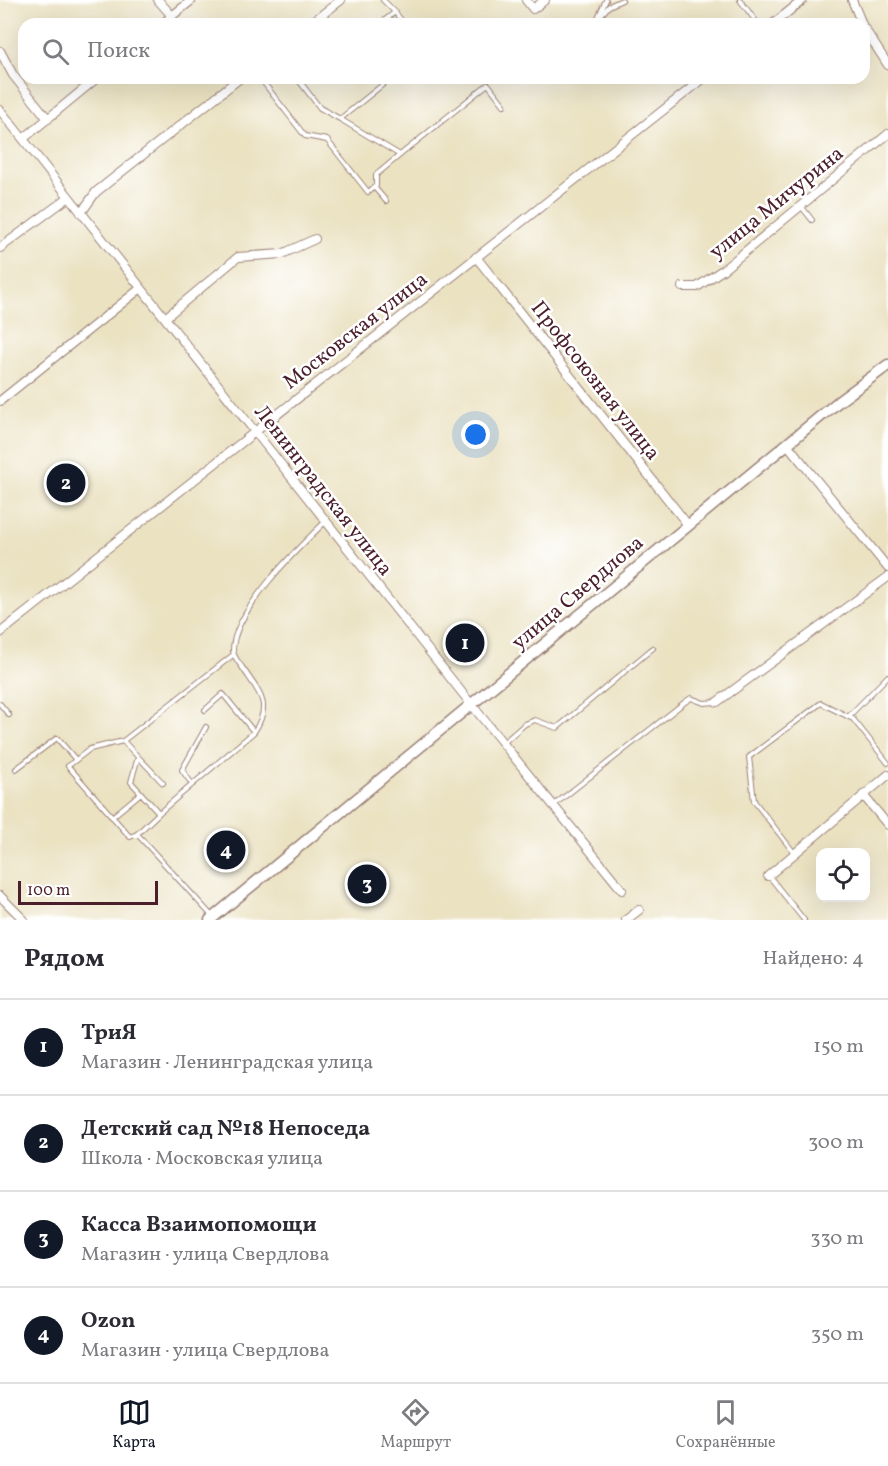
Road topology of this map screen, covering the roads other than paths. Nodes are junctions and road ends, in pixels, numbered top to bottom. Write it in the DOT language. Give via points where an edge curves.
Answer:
graph roads {
  1 [pos="158,0"];
  2 [pos="192,0"];
  3 [pos="340,0"];
  4 [pos="383,0"];
  5 [pos="526,0"];
  6 [pos="545,0"];
  7 [pos="606,0"];
  8 [pos="622,0"];
  9 [pos="740,0"];
  10 [pos="803,0"];
  11 [pos="852,0"];
  12 [pos="395,12"];
  13 [pos="601,15"];
  14 [pos="172,16"];
  15 [pos="170,18"];
  16 [pos="318,18"];
  17 [pos="388,18"];
  18 [pos="400,18"];
  19 [pos="599,18"];
  20 [pos="754,18"];
  21 [pos="780,18"];
  22 [pos="860,18"];
  23 [pos="870,37"];
  24 [pos="0,51"];
  25 [pos="888,65"];
  26 [pos="18,81"];
  27 [pos="20,84"];
  28 [pos="90,84"];
  29 [pos="232,84"];
  30 [pos="265,84"];
  31 [pos="302,84"];
  32 [pos="384,84"];
  33 [pos="696,84"];
  34 [pos="504,105"];
  35 [pos="0,110"];
  36 [pos="48,119"];
  37 [pos="340,119"];
  38 [pos="888,134"];
  39 [pos="23,139"];
  40 [pos="400,155"];
  41 [pos="374,187"];
  42 [pos="69,197"];
  43 [pos="386,201"];
  44 [pos="801,205"];
  45 [pos="81,213"];
  46 [pos="812,220"];
  47 [pos="315,239"];
  48 [pos="0,248"];
  49 [pos="476,257"];
  50 [pos="682,287"];
  51 [pos="141,288"];
  52 [pos="165,318"];
  53 [pos="888,365"];
  54 [pos="0,401"];
  55 [pos="254,432"];
  56 [pos="787,444"];
  57 [pos="326,521"];
  58 [pos="688,525"];
  59 [pos="888,568"];
  60 [pos="888,577"];
  61 [pos="0,633"];
  62 [pos="653,648"];
  63 [pos="233,655"];
  64 [pos="888,676"];
  65 [pos="717,702"];
  66 [pos="0,704"];
  67 [pos="471,704"];
  68 [pos="205,710"];
  69 [pos="9,715"];
  70 [pos="849,716"];
  71 [pos="206,727"];
  72 [pos="254,732"];
  73 [pos="123,741"];
  74 [pos="503,743"];
  75 [pos="138,757"];
  76 [pos="76,760"];
  77 [pos="888,763"];
  78 [pos="16,769"];
  79 [pos="888,775"];
  80 [pos="164,783"];
  81 [pos="192,784"];
  82 [pos="141,793"];
  83 [pos="863,795"];
  84 [pos="553,805"];
  85 [pos="159,813"];
  86 [pos="112,817"];
  87 [pos="888,825"];
  88 [pos="137,834"];
  89 [pos="795,854"];
  90 [pos="768,876"];
  91 [pos="622,890"];
  92 [pos="0,896"];
  93 [pos="639,910"];
  94 [pos="212,919"];
  95 [pos="24,920"];
  96 [pos="626,920"];
  97 [pos="804,920"];
  1 -- 14 [label="street"];
  2 -- 14 [label="street"];
  3 -- 16 [label="street"];
  4 -- 12 [label="lane"];
  5 -- 6 [label="street" via="533,9"];
  7 -- 13 [label="lane"];
  8 -- 13 [label="lane"];
  9 -- 20 [label="lane"];
  10 -- 21 [label="street"];
  11 -- 22 [label="street"];
  12 -- 17 [label="lane"];
  12 -- 18 [label="lane"];
  13 -- 19 [label="lane"];
  14 -- 15 [label="street"];
  23 -- 25 [label="street"];
  24 -- 26 [label="street"];
  27 -- 36 [label="street"];
  28 -- 36 [label="street"];
  29 -- 45 [label="street" via="96,192"];
  30 -- 41 [label="lane" via="305,136 327,140 368,192"];
  31 -- 37 [label="lane" via="320,108"];
  32 -- 37 [label="lane"];
  33 -- 49 [label="street, Московская улица"];
  34 -- 40 [label="lane" via="488,84"];
  35 -- 39 [label="street, Ленинградская улица"];
  36 -- 39 [label="street"];
  37 -- 40 [label="lane"];
  38 -- 44 [label="street, улица Мичурина"];
  39 -- 42 [label="street, Ленинградская улица"];
  40 -- 41 [label="lane" via="376,175"];
  41 -- 43 [label="lane"];
  42 -- 45 [label="street, Ленинградская улица"];
  42 -- 48 [label="street"];
  44 -- 46 [label="lane"];
  44 -- 50 [label="street, улица Мичурина" via="697,287"];
  45 -- 51 [label="street, Ленинградская улица"];
  47 -- 52 [label="street" via="282,254 238,257"];
  49 -- 55 [label="street, Московская улица"];
  49 -- 58 [label="street, Профсоюзная улица"];
  51 -- 52 [label="street, Ленинградская улица"];
  51 -- 54 [label="street"];
  52 -- 55 [label="street, Ленинградская улица"];
  53 -- 56 [label="street, улица Свердлова"];
  55 -- 57 [label="street, Ленинградская улица"];
  55 -- 61 [label="street, Московская улица"];
  56 -- 58 [label="street, улица Свердлова"];
  56 -- 59 [label="street"];
  57 -- 63 [label="lane" via="266,585 245,615"];
  57 -- 67 [label="street, Ленинградская улица"];
  58 -- 67 [label="street, улица Свердлова"];
  60 -- 65 [label="street"];
  62 -- 74 [label="lane" via="557,728 535,720"];
  63 -- 72 [label="lane" via="264,705 264,717"];
  63 -- 73 [label="lane"];
  64 -- 70 [label="lane"];
  65 -- 84 [label="lane" via="691,698"];
  66 -- 69 [label="lane"];
  67 -- 74 [label="street, Ленинградская улица"];
  67 -- 94 [label="street, улица Свердлова"];
  68 -- 72 [label="lane" via="223,694"];
  70 -- 77 [label="lane"];
  70 -- 89 [label="lane" via="821,703 749,757 754,801"];
  71 -- 81 [label="lane" via="182,770"];
  72 -- 81 [label="lane"];
  73 -- 75 [label="lane"];
  73 -- 76 [label="lane" via="90,749"];
  74 -- 84 [label="street, Ленинградская улица"];
  75 -- 80 [label="lane"];
  75 -- 82 [label="lane" via="131,782"];
  76 -- 78 [label="lane" via="57,738"];
  76 -- 86 [label="lane" via="68,766"];
  79 -- 83 [label="street"];
  81 -- 85 [label="lane"];
  82 -- 85 [label="lane"];
  82 -- 86 [label="lane"];
  83 -- 87 [label="street"];
  83 -- 89 [label="street"];
  84 -- 91 [label="street, Ленинградская улица"];
  85 -- 88 [label="lane"];
  86 -- 88 [label="lane" via="129,837"];
  88 -- 94 [label="lane"];
  89 -- 90 [label="street"];
  90 -- 97 [label="lane"];
  92 -- 95 [label="street"];
  93 -- 96 [label="street"];
}
